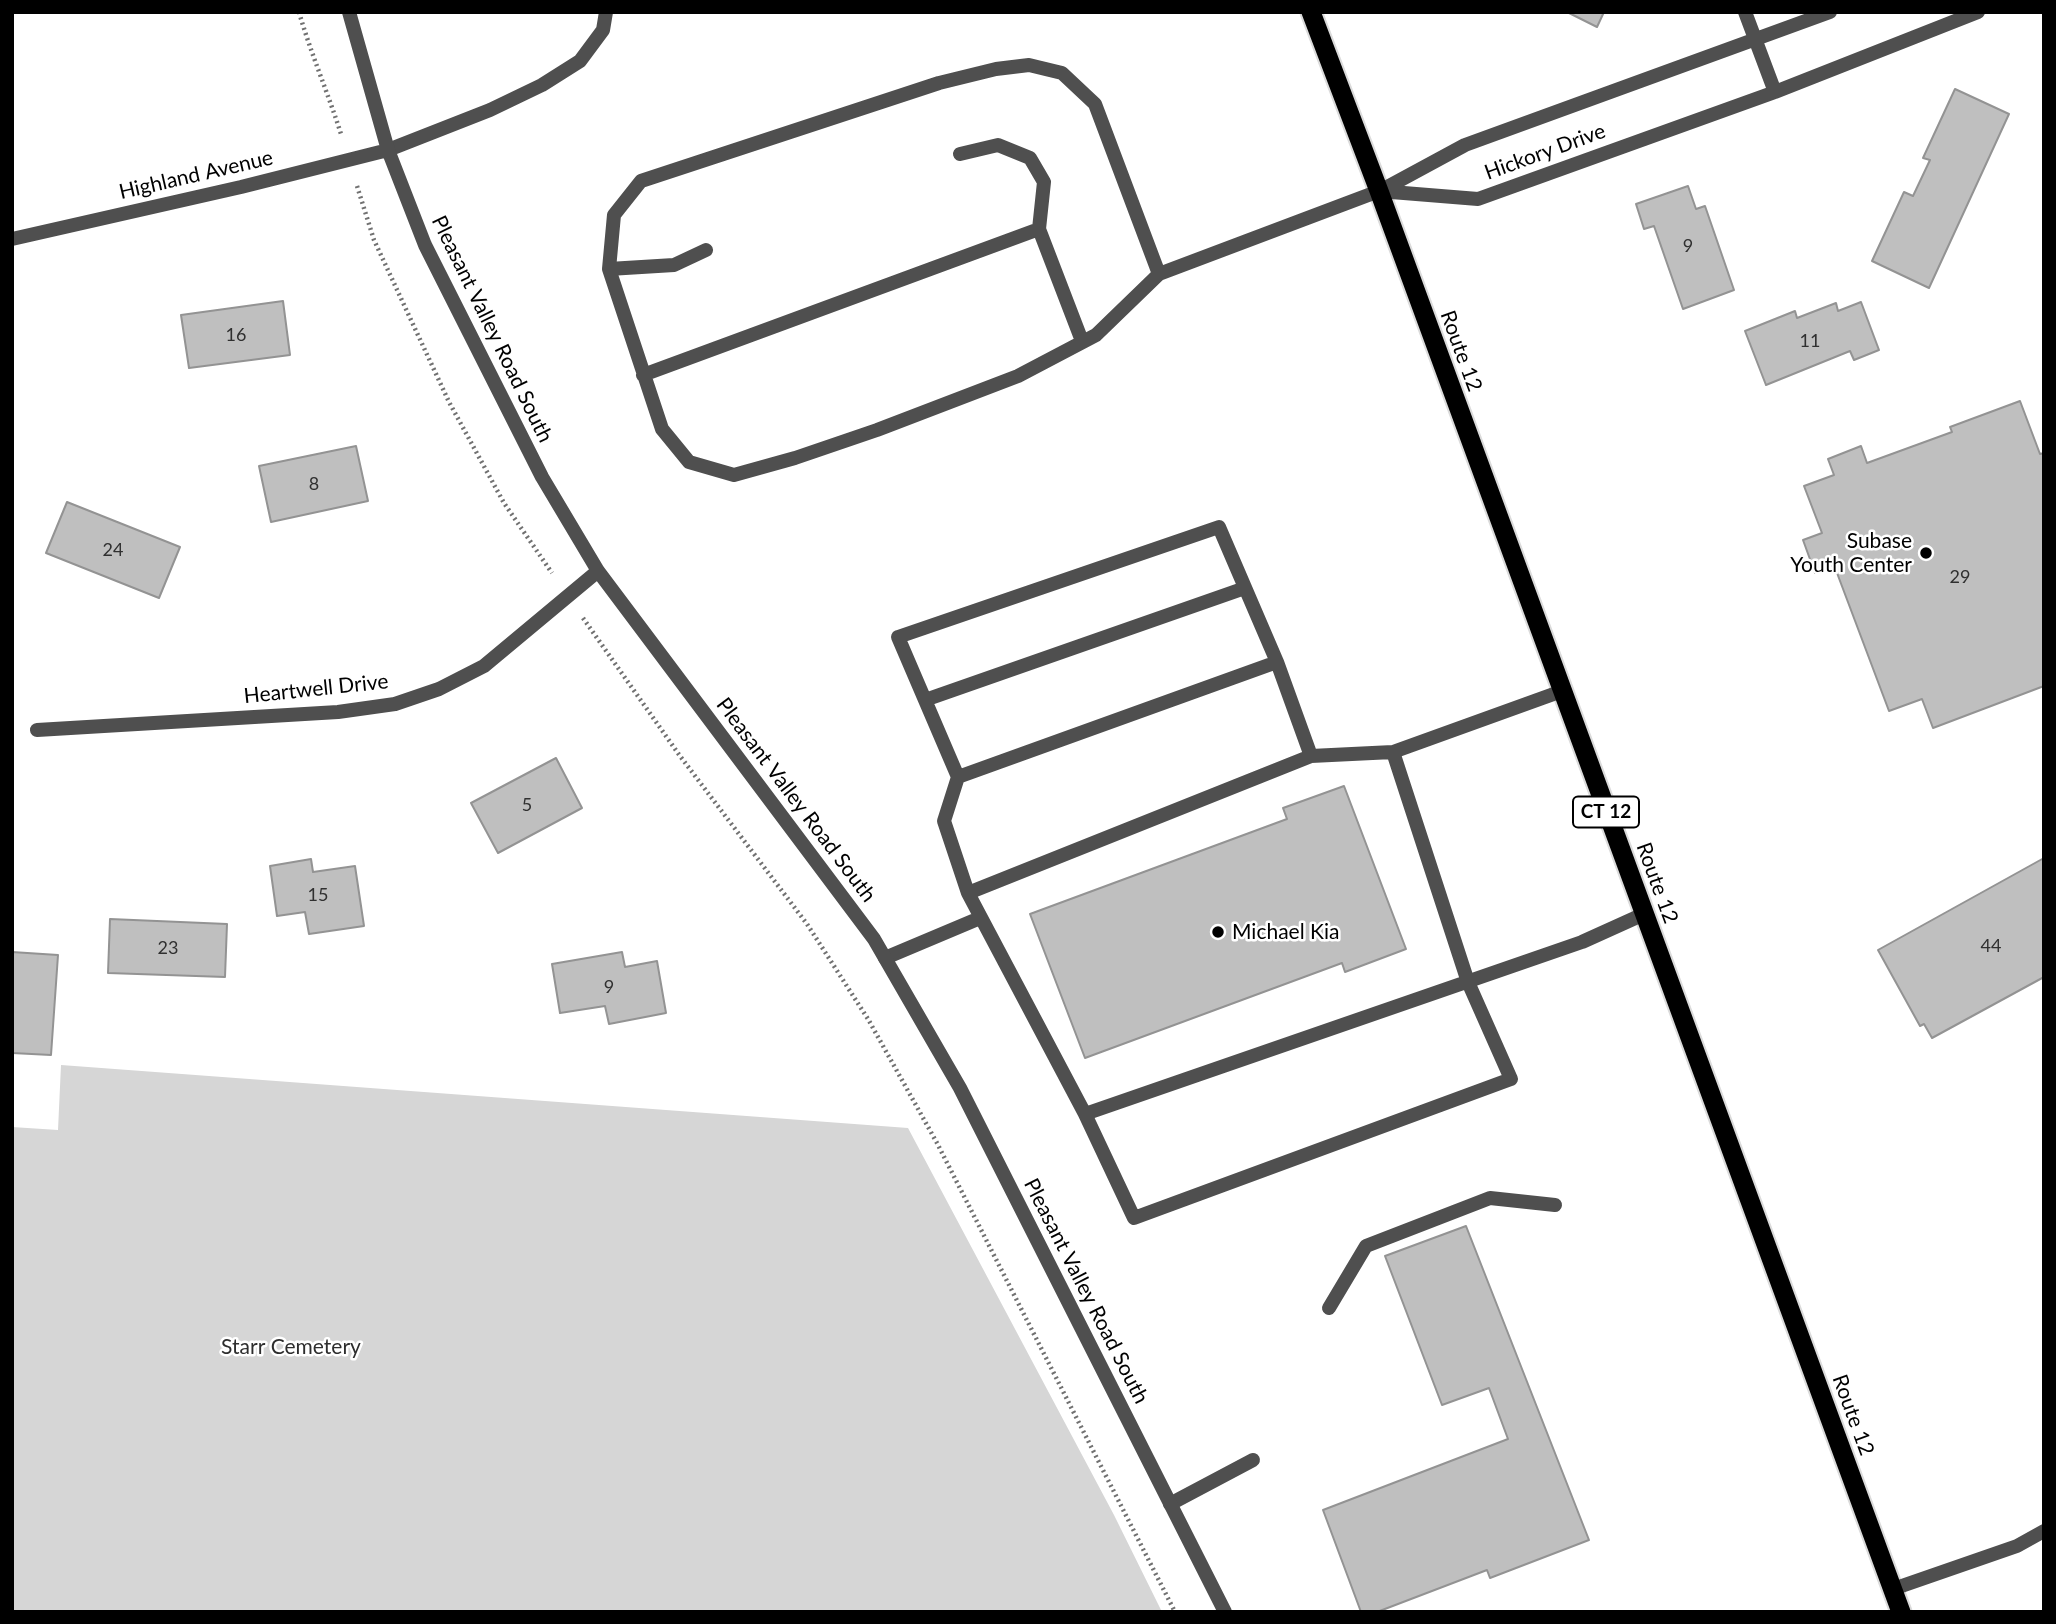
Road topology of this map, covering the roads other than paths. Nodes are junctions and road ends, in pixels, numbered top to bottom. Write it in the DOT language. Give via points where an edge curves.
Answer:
graph roads {
  1 [pos="349,12"];
  2 [pos="606,12"];
  3 [pos="1311,12"];
  4 [pos="1745,12"];
  5 [pos="1830,12"];
  6 [pos="1978,12"];
  7 [pos="1755,40"];
  8 [pos="1775,92"];
  9 [pos="388,150"];
  10 [pos="960,154"];
  11 [pos="1379,191"];
  12 [pos="1039,229"];
  13 [pos="12,239"];
  14 [pos="706,250"];
  15 [pos="609,269"];
  16 [pos="1159,274"];
  17 [pos="1082,341"];
  18 [pos="643,374"];
  19 [pos="598,570"];
  20 [pos="1245,588"];
  21 [pos="1277,662"];
  22 [pos="1562,691"];
  23 [pos="925,700"];
  24 [pos="37,730"];
  25 [pos="1393,752"];
  26 [pos="1311,756"];
  27 [pos="958,777"];
  28 [pos="968,893"];
  29 [pos="1644,914"];
  30 [pos="980,918"];
  31 [pos="885,958"];
  32 [pos="1468,982"];
  33 [pos="1085,1114"];
  34 [pos="1555,1205"];
  35 [pos="1329,1308"];
  36 [pos="1253,1460"];
  37 [pos="1170,1504"];
  38 [pos="2044,1531"];
  39 [pos="1893,1589"];
  40 [pos="1225,1612"];
  41 [pos="1901,1612"];
  1 -- 9 [label="street, Pleasant Valley Road South"];
  2 -- 9 [label="street, Highland Avenue" via="603,30 571,67 490,110"];
  3 -- 11 [label="highway, Route 12 / CT 12"];
  4 -- 7 [label="street"];
  5 -- 7 [label="street, Hickory Drive"];
  6 -- 8 [label="street, Hickory Drive"];
  7 -- 8 [label="street"];
  7 -- 11 [label="street, Hickory Drive" via="1465,145"];
  8 -- 11 [label="street, Hickory Drive" via="1478,199"];
  9 -- 13 [label="street, Highland Avenue"];
  9 -- 19 [label="street, Pleasant Valley Road South" via="425,245 541,477"];
  10 -- 12 [label="street" via="998,145 1030,158 1044,182"];
  11 -- 16 [label="street"];
  11 -- 22 [label="highway, Route 12 / CT 12"];
  12 -- 17 [label="street"];
  12 -- 18 [label="street"];
  14 -- 15 [label="street" via="674,265"];
  15 -- 16 [label="street" via="614,215 641,181 939,83 1029,65 1062,74 1095,104"];
  15 -- 18 [label="street"];
  16 -- 17 [label="street" via="1096,335"];
  17 -- 18 [label="street" via="1018,376 795,458 734,475 689,462 662,429"];
  19 -- 24 [label="street, Heartwell Drive" via="484,666 395,704 338,712"];
  19 -- 31 [label="street, Pleasant Valley Road South"];
  20 -- 21 [label="street"];
  20 -- 23 [label="street"];
  20 -- 23 [label="street" via="1219,527 898,637"];
  21 -- 26 [label="street"];
  21 -- 27 [label="street"];
  22 -- 25 [label="street"];
  22 -- 29 [label="highway, Route 12 / CT 12"];
  23 -- 27 [label="street"];
  25 -- 26 [label="street"];
  25 -- 32 [label="street"];
  26 -- 28 [label="street"];
  27 -- 28 [label="street" via="944,821"];
  28 -- 30 [label="street"];
  29 -- 32 [label="street" via="1582,942"];
  29 -- 39 [label="highway, Route 12 / CT 12"];
  30 -- 31 [label="street"];
  30 -- 33 [label="street"];
  31 -- 37 [label="street, Pleasant Valley Road South" via="960,1088"];
  32 -- 33 [label="street"];
  32 -- 33 [label="street" via="1511,1079 1134,1217"];
  34 -- 35 [label="street" via="1490,1198 1366,1246"];
  36 -- 37 [label="street"];
  37 -- 40 [label="street, Pleasant Valley Road South"];
  38 -- 39 [label="street" via="2017,1546"];
  39 -- 41 [label="highway, Route 12 / CT 12"];
}
